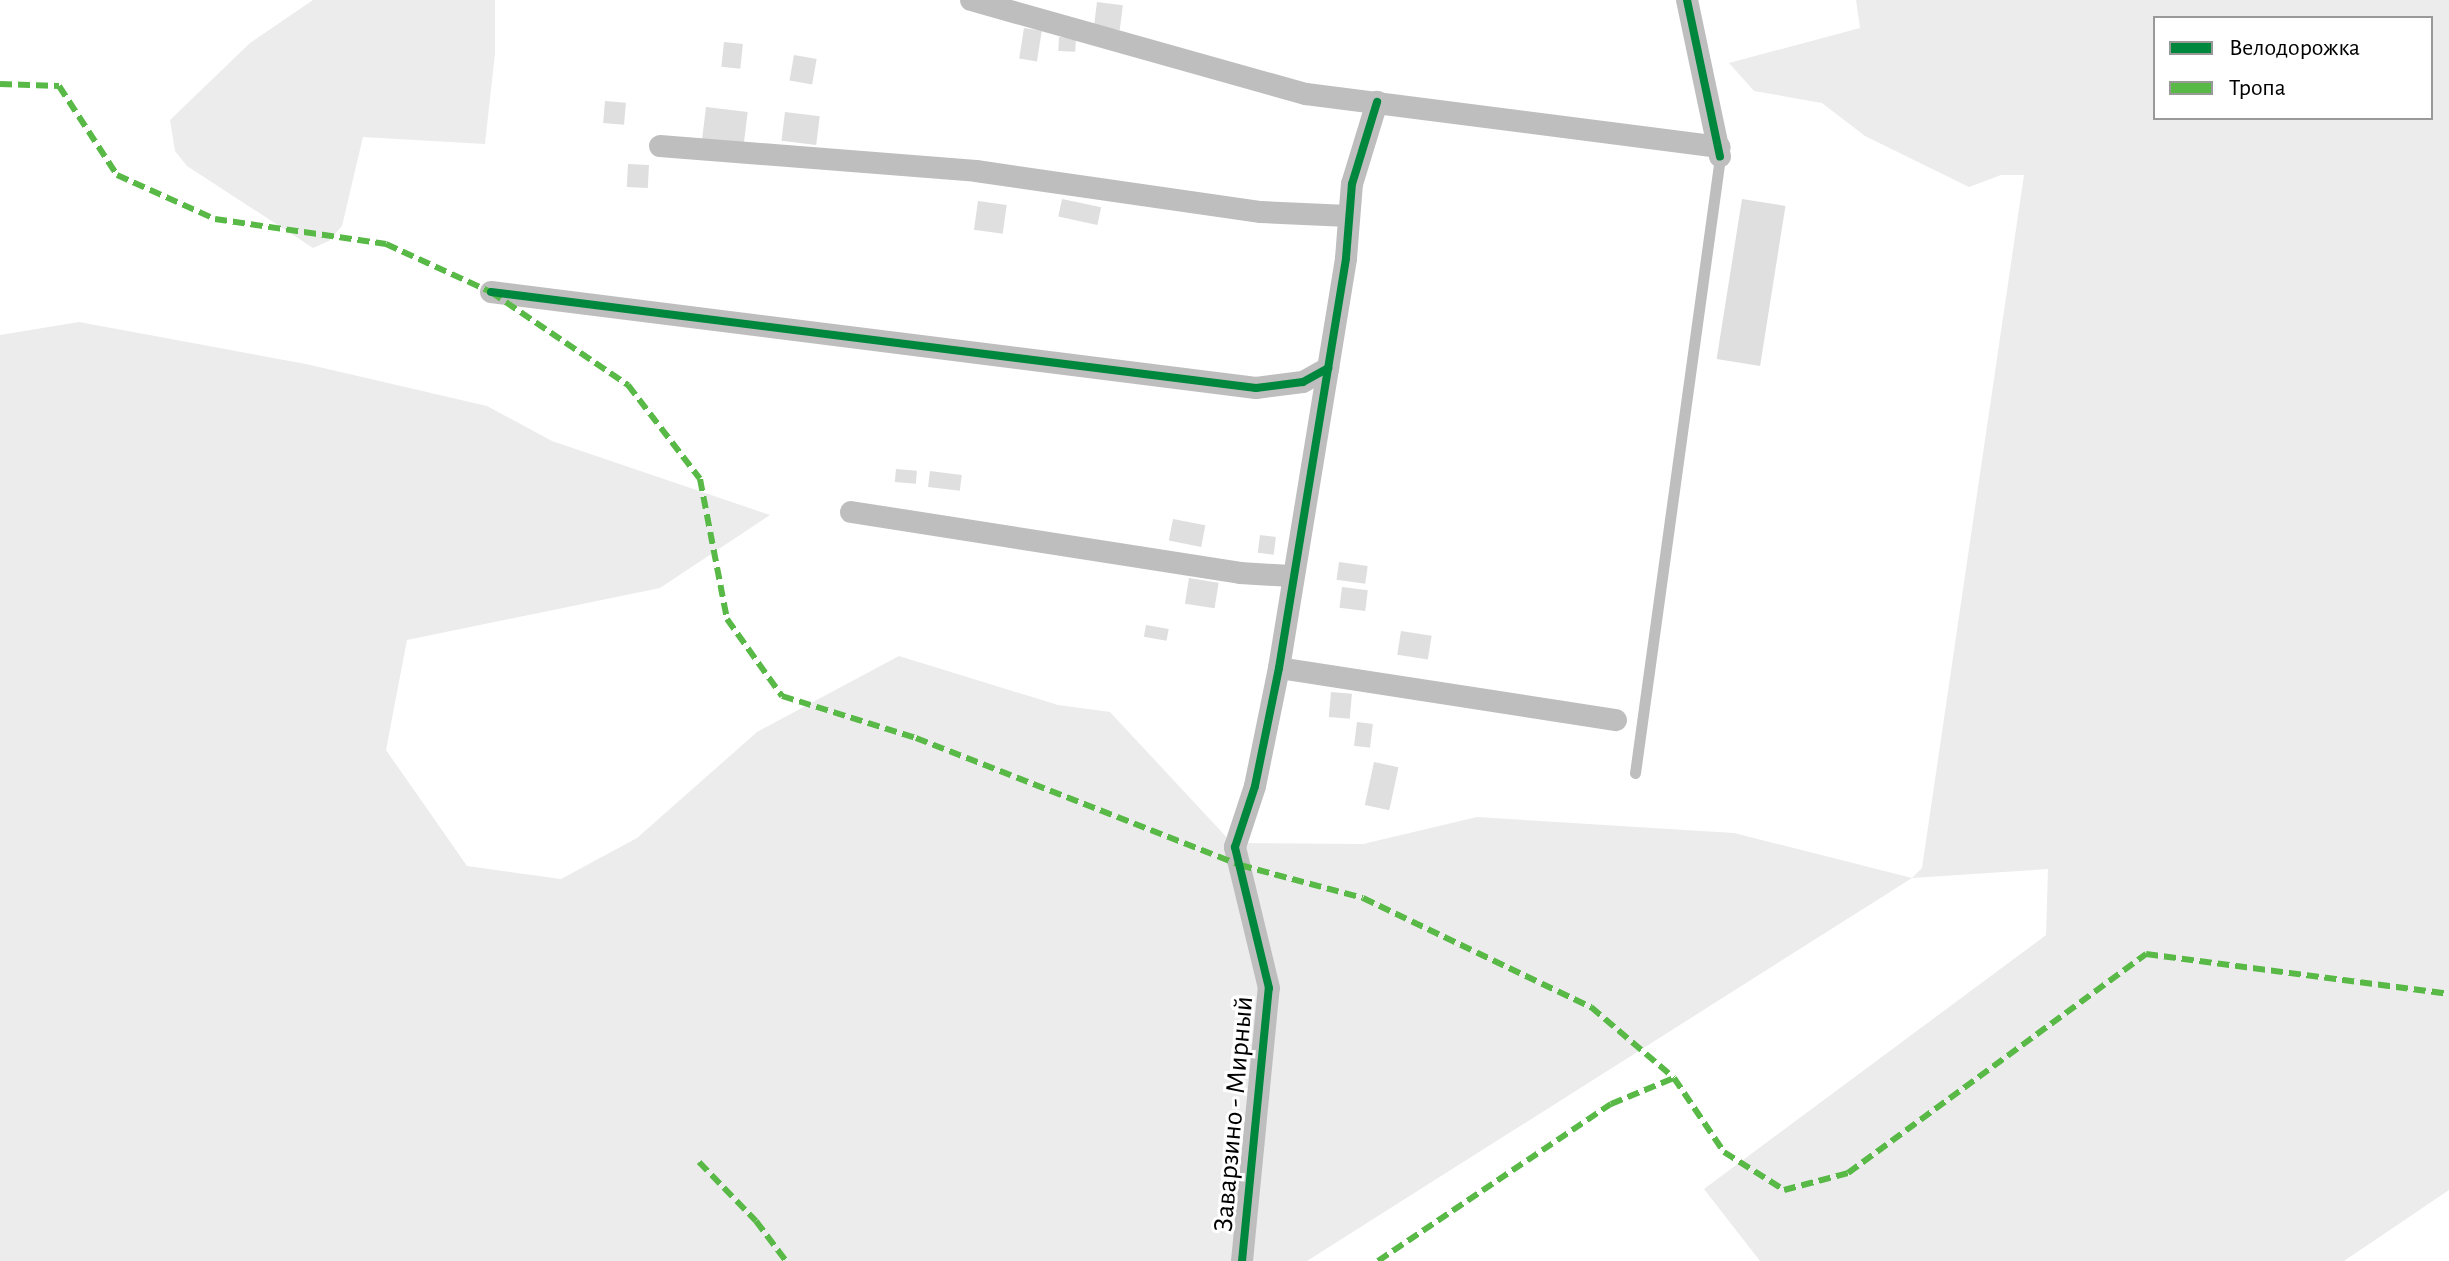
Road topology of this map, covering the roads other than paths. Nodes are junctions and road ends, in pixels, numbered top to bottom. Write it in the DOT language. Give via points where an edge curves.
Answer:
graph roads {
  1 [pos="971,0"];
  2 [pos="1687,0"];
  3 [pos="1377,102"];
  4 [pos="660,146"];
  5 [pos="1720,152"];
  6 [pos="1348,216"];
  7 [pos="491,292"];
  8 [pos="1328,368"];
  9 [pos="851,512"];
  10 [pos="1291,576"];
  11 [pos="1279,668"];
  12 [pos="1616,720"];
  13 [pos="1635,773"];
  14 [pos="1242,1261"];
  1 -- 3 [label="street" via="1306,94"];
  2 -- 5 [label="street"];
  3 -- 5 [label="street"];
  3 -- 6 [label="street, Заварзино - Мирный" via="1352,184"];
  4 -- 6 [label="street" via="976,171 1261,212"];
  5 -- 13 [label="lane"];
  6 -- 8 [label="street, Заварзино - Мирный"];
  7 -- 8 [label="street" via="1256,388 1303,382"];
  8 -- 10 [label="street, Заварзино - Мирный"];
  9 -- 10 [label="street" via="1240,573"];
  10 -- 11 [label="street, Заварзино - Мирный"];
  11 -- 12 [label="street"];
  11 -- 14 [label="street, Заварзино - Мирный" via="1255,786 1235,847 1269,988"];
}
